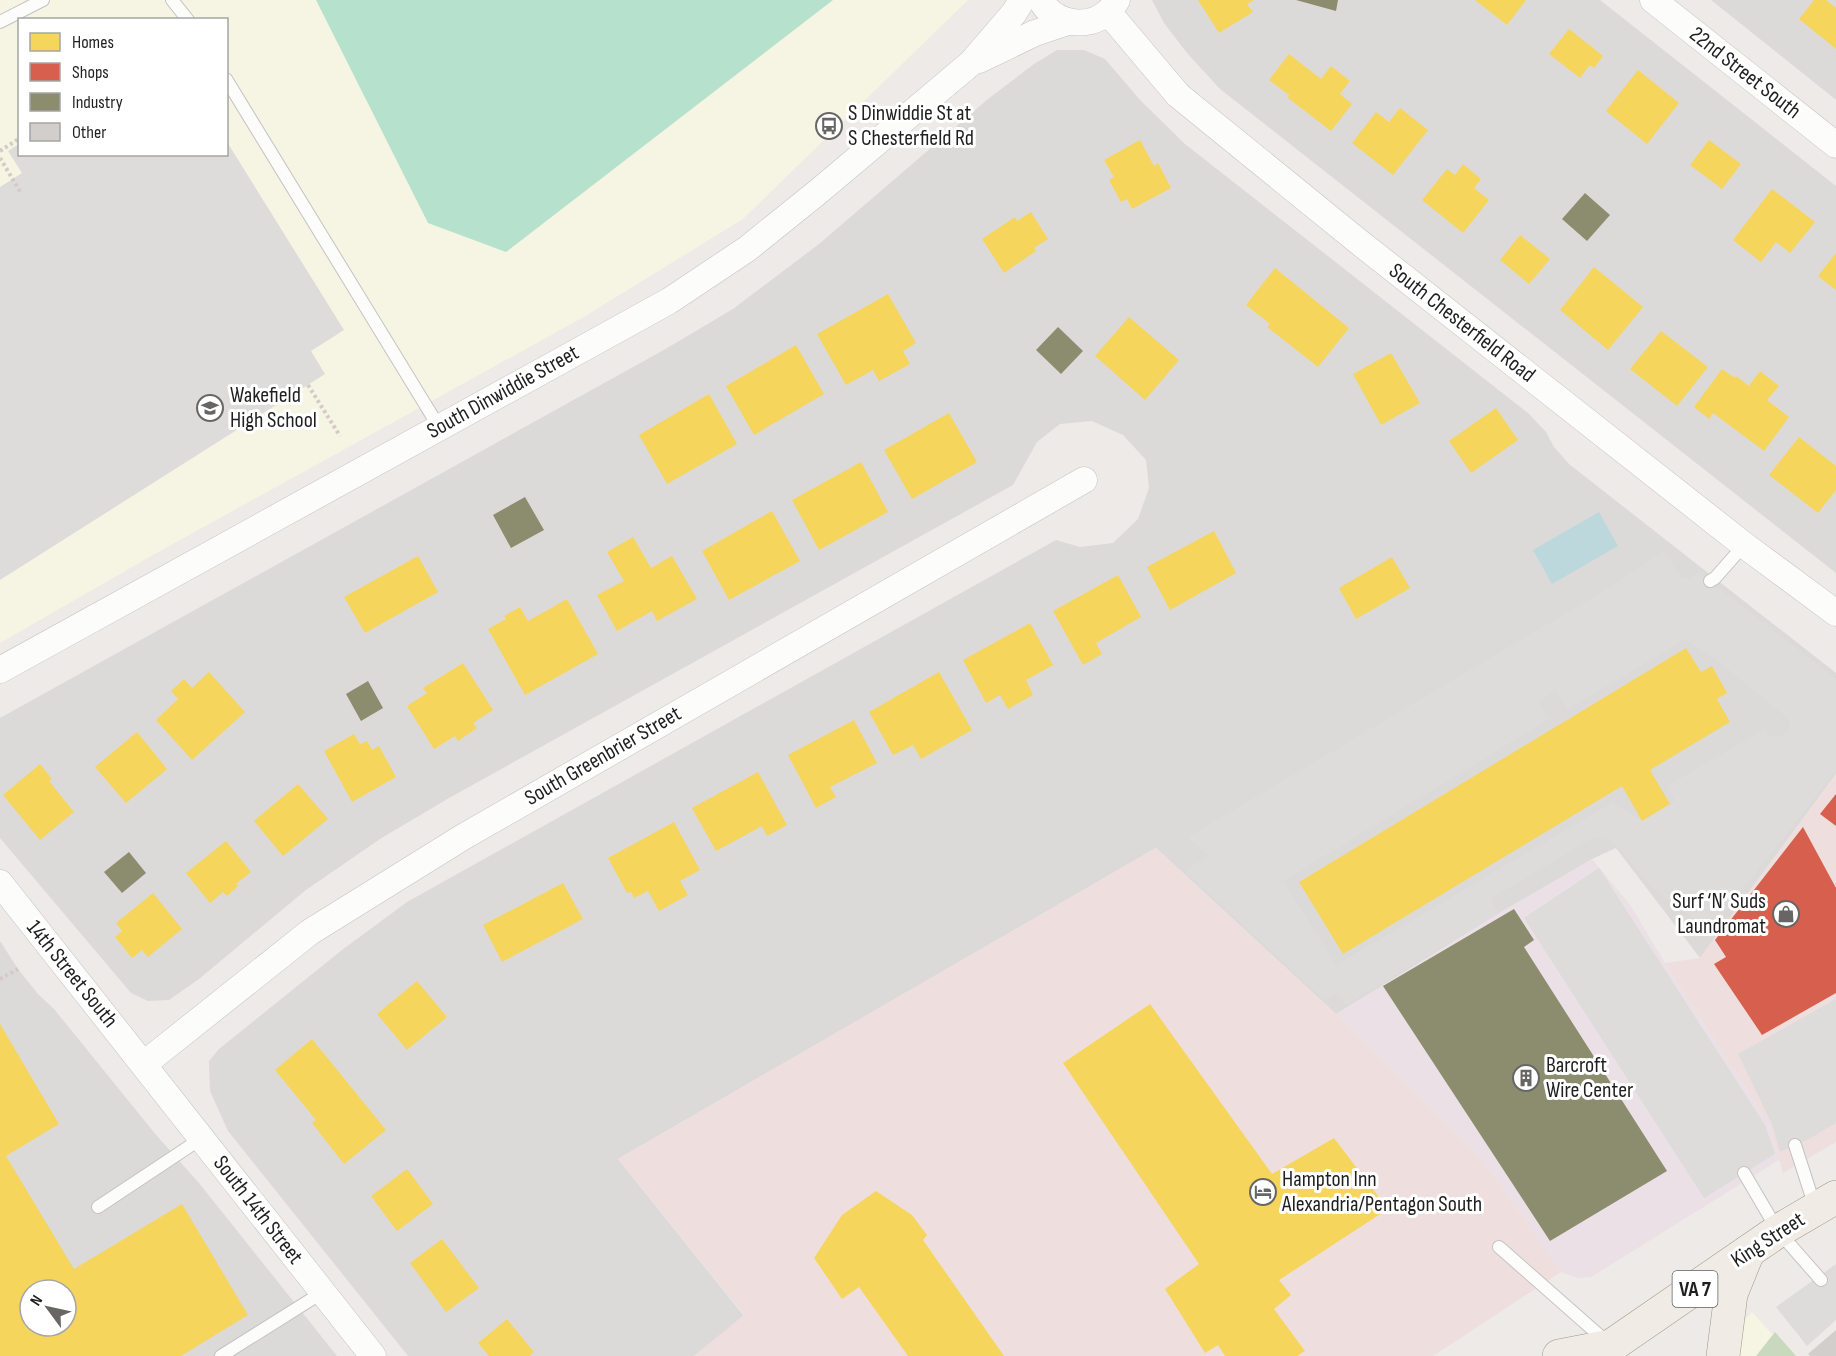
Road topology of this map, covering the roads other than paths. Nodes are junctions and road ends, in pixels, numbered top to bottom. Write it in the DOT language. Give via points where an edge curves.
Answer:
graph roads {
  1 [pos="43,0"];
  2 [pos="172,0"];
  3 [pos="1022,0"];
  4 [pos="1041,0"];
  5 [pos="1653,0"];
  6 [pos="1113,6"];
  7 [pos="186,18"];
  8 [pos="0,22"];
  9 [pos="1068,22"];
  10 [pos="970,63"];
  11 [pos="228,82"];
  12 [pos="1836,145"];
  13 [pos="439,427"];
  14 [pos="1084,480"];
  15 [pos="1744,545"];
  16 [pos="1710,582"];
  17 [pos="1836,613"];
  18 [pos="0,669"];
  19 [pos="0,883"];
  20 [pos="144,1064"];
  21 [pos="202,1138"];
  22 [pos="1795,1145"];
  23 [pos="1744,1173"];
  24 [pos="1826,1203"];
  25 [pos="98,1207"];
  26 [pos="1778,1232"];
  27 [pos="1499,1247"];
  28 [pos="1748,1252"];
  29 [pos="1821,1280"];
  30 [pos="323,1292"];
  31 [pos="1606,1351"];
  32 [pos="221,1356"];
  33 [pos="373,1356"];
  34 [pos="1559,1356"];
  35 [pos="1723,1356"];
  1 -- 8 [label="lane"];
  2 -- 7 [label="lane"];
  3 -- 10 [label="street, South Dinwiddie Street"];
  4 -- 9 [label="street" via="1054,15"];
  5 -- 12 [label="street, 22nd Street South"];
  6 -- 9 [label="street, South Dinwiddie Street" via="1096,20"];
  6 -- 15 [label="street, South Chesterfield Road" via="1178,95"];
  9 -- 10 [label="street, South Dinwiddie Street"];
  10 -- 13 [label="street, South Dinwiddie Street" via="747,249 669,301"];
  11 -- 13 [label="lane"];
  13 -- 18 [label="street, South Dinwiddie Street"];
  14 -- 20 [label="street, South Greenbrier Street" via="463,837 310,932"];
  15 -- 16 [label="lane"];
  15 -- 17 [label="street, South Chesterfield Road"];
  19 -- 20 [label="street, 14th Street South"];
  20 -- 21 [label="street, South 14th Street"];
  21 -- 25 [label="lane"];
  21 -- 30 [label="street, South 14th Street"];
  22 -- 24 [label="lane"];
  23 -- 26 [label="lane"];
  24 -- 26 [label="main road, King Street / VA 7"];
  26 -- 28 [label="main road, King Street / VA 7"];
  26 -- 29 [label="lane"];
  27 -- 31 [label="lane"];
  28 -- 31 [label="main road, King Street / VA 7"];
  28 -- 35 [label="main road" via="1731,1294"];
  30 -- 32 [label="lane"];
  30 -- 33 [label="street, South 14th Street"];
  31 -- 34 [label="main road, VA 7"];
}
